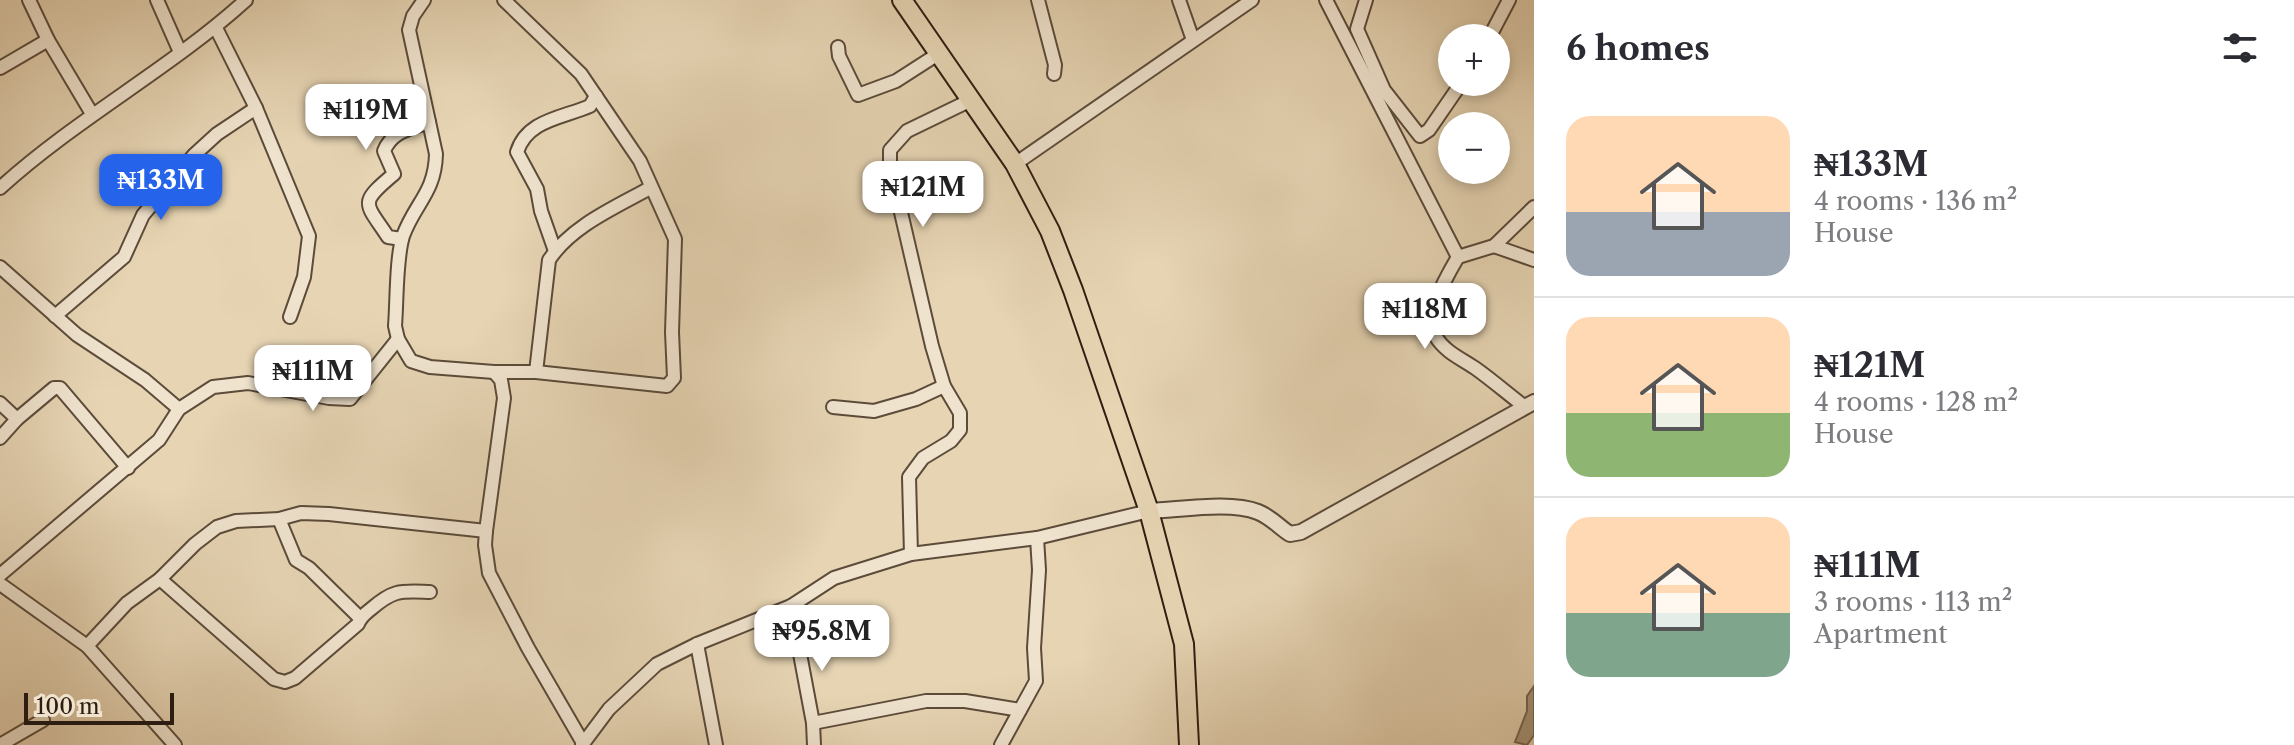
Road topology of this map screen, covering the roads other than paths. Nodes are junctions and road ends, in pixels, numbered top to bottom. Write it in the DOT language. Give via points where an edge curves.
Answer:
graph roads {
  1 [pos="29,0"];
  2 [pos="157,0"];
  3 [pos="246,0"];
  4 [pos="424,0"];
  5 [pos="504,0"];
  6 [pos="902,0"];
  7 [pos="1038,0"];
  8 [pos="1179,0"];
  9 [pos="1252,0"];
  10 [pos="1326,0"];
  11 [pos="1366,0"];
  12 [pos="1509,0"];
  13 [pos="1496,24"];
  14 [pos="216,28"];
  15 [pos="48,40"];
  16 [pos="1193,40"];
  17 [pos="838,47"];
  18 [pos="180,52"];
  19 [pos="938,54"];
  20 [pos="0,68"];
  21 [pos="1054,74"];
  22 [pos="596,96"];
  23 [pos="1452,96"];
  24 [pos="971,100"];
  25 [pos="256,108"];
  26 [pos="92,114"];
  27 [pos="429,122"];
  28 [pos="1015,164"];
  29 [pos="0,188"];
  30 [pos="650,188"];
  31 [pos="1534,207"];
  32 [pos="402,239"];
  33 [pos="1494,246"];
  34 [pos="555,251"];
  35 [pos="1458,257"];
  36 [pos="1534,260"];
  37 [pos="0,267"];
  38 [pos="55,316"];
  39 [pos="290,317"];
  40 [pos="398,339"];
  41 [pos="494,372"];
  42 [pos="536,372"];
  43 [pos="944,386"];
  44 [pos="0,403"];
  45 [pos="1529,404"];
  46 [pos="833,407"];
  47 [pos="179,409"];
  48 [pos="17,419"];
  49 [pos="0,438"];
  50 [pos="128,468"];
  51 [pos="1149,511"];
  52 [pos="279,519"];
  53 [pos="486,531"];
  54 [pos="1037,538"];
  55 [pos="911,554"];
  56 [pos="0,575"];
  57 [pos="160,579"];
  58 [pos="0,584"];
  59 [pos="430,592"];
  60 [pos="791,606"];
  61 [pos="360,618"];
  62 [pos="697,644"];
  63 [pos="87,646"];
  64 [pos="1020,710"];
  65 [pos="43,720"];
  66 [pos="813,723"];
  67 [pos="167,742"];
  68 [pos="583,744"];
  69 [pos="0,745"];
  70 [pos="716,745"];
  71 [pos="814,745"];
  72 [pos="1001,745"];
  73 [pos="1189,745"];
  1 -- 15 [label="street"];
  2 -- 18 [label="street"];
  3 -- 14 [label="street"];
  4 -- 27 [label="street" via="409,30"];
  5 -- 22 [label="street" via="581,74"];
  6 -- 19 [label="main road"];
  7 -- 21 [label="street"];
  8 -- 16 [label="street"];
  9 -- 16 [label="street"];
  10 -- 35 [label="street"];
  11 -- 23 [label="street" via="1357,29 1384,90 1420,136"];
  12 -- 13 [label="street"];
  14 -- 18 [label="street"];
  14 -- 25 [label="street"];
  15 -- 20 [label="street"];
  15 -- 26 [label="street"];
  16 -- 28 [label="street"];
  17 -- 19 [label="street" via="858,95 896,81"];
  18 -- 26 [label="street"];
  19 -- 24 [label="main road"];
  22 -- 30 [label="street" via="640,161"];
  22 -- 34 [label="street" via="590,106 534,128 522,138 517,152 537,189"];
  24 -- 28 [label="main road"];
  24 -- 43 [label="street" via="907,131 890,150"];
  25 -- 38 [label="street" via="194,155 143,215 124,257"];
  25 -- 39 [label="street" via="309,236 304,277"];
  26 -- 29 [label="street"];
  27 -- 32 [label="street" via="436,173"];
  27 -- 32 [label="street" via="389,140 384,151 394,174 367,206 388,237"];
  28 -- 51 [label="main road" via="1056,246"];
  30 -- 34 [label="street" via="580,229"];
  30 -- 42 [label="street" via="675,239 674,378 660,386"];
  31 -- 33 [label="street"];
  32 -- 40 [label="street"];
  33 -- 35 [label="street"];
  33 -- 36 [label="street"];
  34 -- 42 [label="street" via="549,260"];
  35 -- 45 [label="street" via="1443,282 1432,321 1436,337 1452,354"];
  37 -- 38 [label="street"];
  38 -- 47 [label="street"];
  40 -- 41 [label="street" via="411,361"];
  40 -- 47 [label="street" via="350,399 248,383 213,387"];
  41 -- 42 [label="street"];
  41 -- 53 [label="street" via="504,398"];
  43 -- 46 [label="street" via="874,411"];
  43 -- 55 [label="street" via="960,413 960,430 923,458 909,477"];
  44 -- 48 [label="street"];
  45 -- 51 [label="street" via="1301,532 1290,534 1252,510"];
  47 -- 50 [label="street" via="159,440"];
  48 -- 49 [label="street"];
  48 -- 50 [label="street" via="60,388"];
  50 -- 56 [label="street"];
  51 -- 54 [label="street"];
  51 -- 73 [label="main road" via="1184,644"];
  52 -- 53 [label="street" via="329,514"];
  52 -- 57 [label="street" via="217,527"];
  52 -- 61 [label="street" via="296,560"];
  53 -- 68 [label="street" via="489,573"];
  54 -- 55 [label="street"];
  54 -- 64 [label="street" via="1036,681"];
  55 -- 60 [label="street" via="834,578"];
  57 -- 61 [label="street" via="274,679 285,682"];
  57 -- 63 [label="street" via="127,603"];
  58 -- 63 [label="street"];
  59 -- 61 [label="street" via="388,594"];
  60 -- 62 [label="street"];
  60 -- 66 [label="street"];
  62 -- 68 [label="street" via="657,664 631,686"];
  62 -- 70 [label="street"];
  63 -- 67 [label="street"];
  64 -- 66 [label="street" via="926,701"];
  64 -- 72 [label="street"];
  65 -- 69 [label="street"];
  66 -- 71 [label="street"];
}
